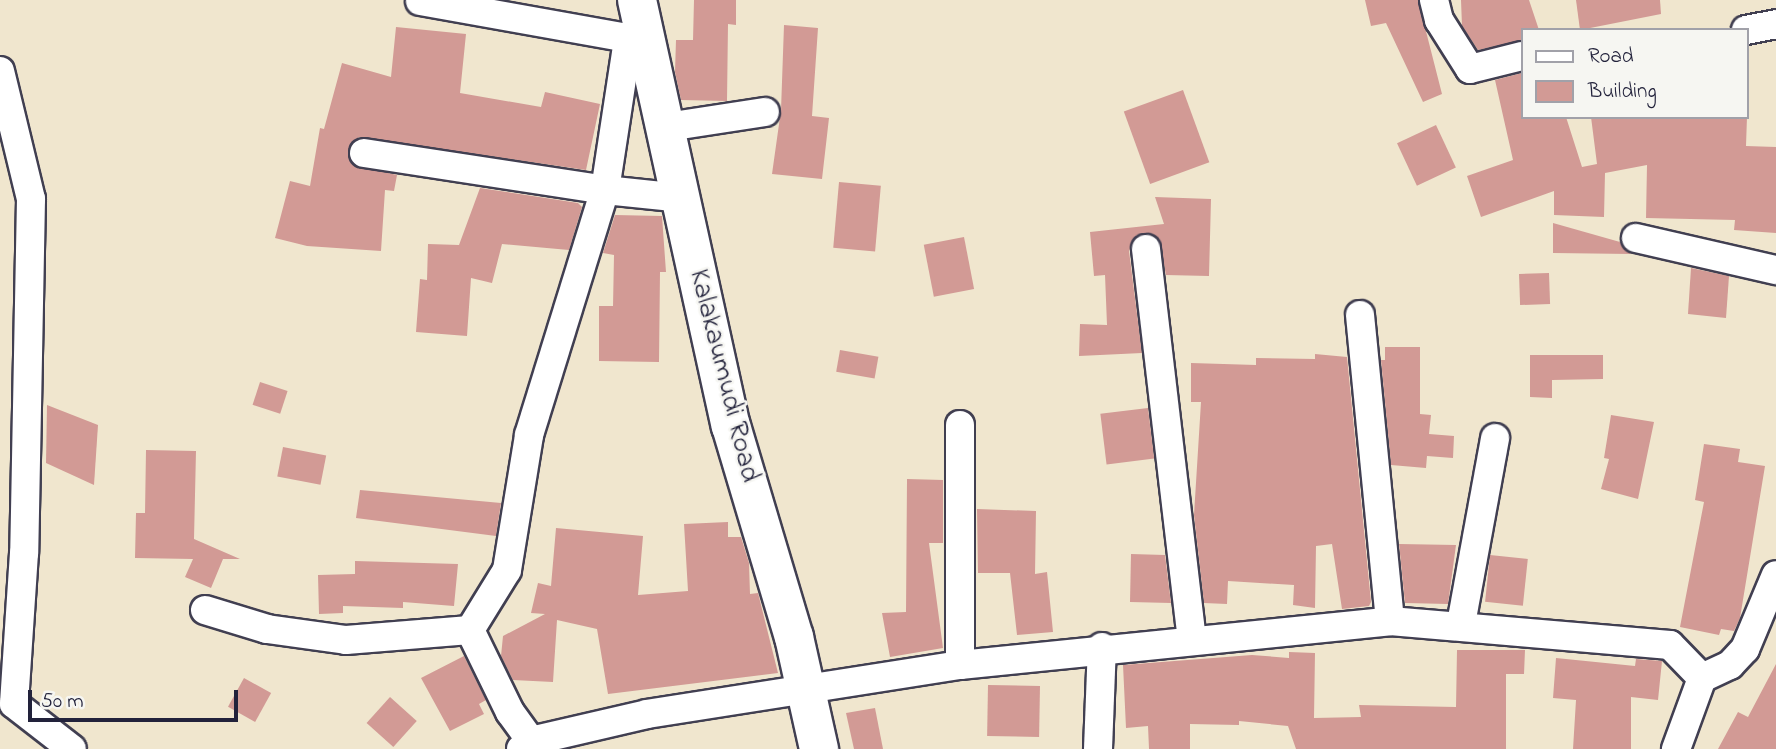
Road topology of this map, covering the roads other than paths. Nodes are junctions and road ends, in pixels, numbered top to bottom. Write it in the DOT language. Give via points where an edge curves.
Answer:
graph roads {
  1 [pos="637,0"];
  2 [pos="1434,0"];
  3 [pos="420,1"];
  4 [pos="1776,24"];
  5 [pos="1748,30"];
  6 [pos="636,40"];
  7 [pos="1520,56"];
  8 [pos="0,71"];
  9 [pos="765,112"];
  10 [pos="667,127"];
  11 [pos="364,153"];
  12 [pos="605,190"];
  13 [pos="681,198"];
  14 [pos="1636,238"];
  15 [pos="1146,249"];
  16 [pos="1776,270"];
  17 [pos="1360,315"];
  18 [pos="960,425"];
  19 [pos="1495,438"];
  20 [pos="1776,575"];
  21 [pos="205,610"];
  22 [pos="1390,621"];
  23 [pos="1461,624"];
  24 [pos="470,630"];
  25 [pos="1192,639"];
  26 [pos="1102,647"];
  27 [pos="960,665"];
  28 [pos="1702,678"];
  29 [pos="807,692"];
  30 [pos="526,745"];
  31 [pos="72,749"];
  32 [pos="819,749"];
  33 [pos="1098,749"];
  34 [pos="1676,749"];
  1 -- 6 [label="street, Kalakaumudi Road"];
  2 -- 7 [label="street" via="1439,20 1470,69"];
  3 -- 6 [label="street"];
  4 -- 5 [label="street"];
  6 -- 10 [label="street, Kalakaumudi Road"];
  6 -- 12 [label="street"];
  8 -- 31 [label="street" via="32,199 24,553 14,704"];
  9 -- 10 [label="street"];
  10 -- 13 [label="street, Kalakaumudi Road"];
  11 -- 12 [label="street"];
  12 -- 13 [label="street"];
  12 -- 24 [label="street" via="529,435 507,570"];
  13 -- 29 [label="street, Kalakaumudi Road" via="730,426"];
  14 -- 16 [label="street"];
  15 -- 25 [label="street"];
  17 -- 22 [label="street"];
  18 -- 27 [label="street"];
  19 -- 23 [label="street"];
  20 -- 28 [label="street" via="1745,649 1730,665"];
  21 -- 24 [label="street" via="267,629 346,640"];
  22 -- 23 [label="street"];
  22 -- 25 [label="street"];
  23 -- 28 [label="street" via="1670,645"];
  24 -- 30 [label="street"];
  25 -- 26 [label="street"];
  26 -- 27 [label="street"];
  26 -- 33 [label="street"];
  27 -- 29 [label="street"];
  28 -- 34 [label="street"];
  29 -- 30 [label="street" via="647,714"];
  29 -- 32 [label="street, Kalakaumudi Road"];
}
